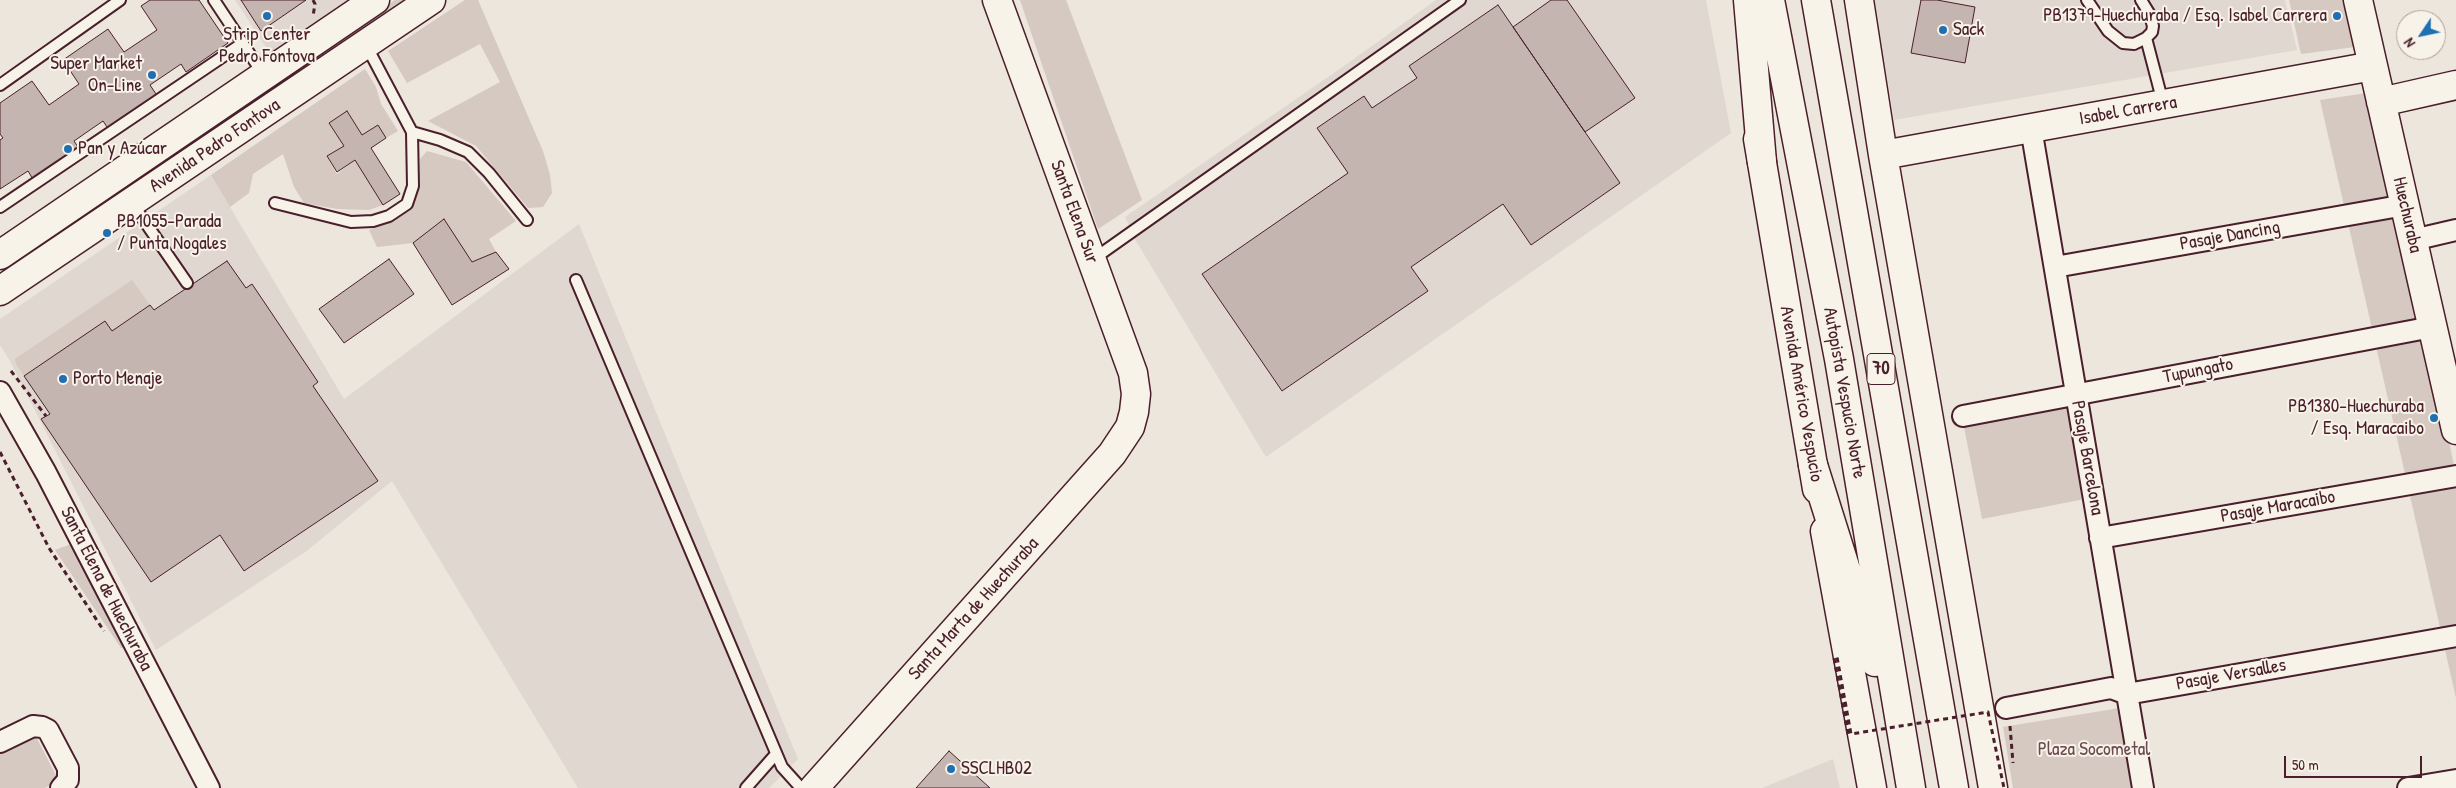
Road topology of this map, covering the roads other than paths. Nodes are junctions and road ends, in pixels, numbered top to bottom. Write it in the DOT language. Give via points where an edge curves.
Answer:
graph roads {
  1 [pos="120,0"];
  2 [pos="214,0"];
  3 [pos="375,0"];
  4 [pos="431,0"];
  5 [pos="997,0"];
  6 [pos="1460,0"];
  7 [pos="1735,0"];
  8 [pos="1748,0"];
  9 [pos="1770,0"];
  10 [pos="1816,0"];
  11 [pos="1858,0"];
  12 [pos="2087,0"];
  13 [pos="2141,0"];
  14 [pos="2358,0"];
  15 [pos="2146,38"];
  16 [pos="243,43"];
  17 [pos="366,44"];
  18 [pos="2373,66"];
  19 [pos="264,76"];
  20 [pos="0,84"];
  21 [pos="2456,85"];
  22 [pos="2381,102"];
  23 [pos="2163,104"];
  24 [pos="2031,128"];
  25 [pos="412,132"];
  26 [pos="1883,155"];
  27 [pos="1762,162"];
  28 [pos="131,202"];
  29 [pos="275,202"];
  30 [pos="2404,205"];
  31 [pos="0,207"];
  32 [pos="528,220"];
  33 [pos="2456,230"];
  34 [pos="2412,240"];
  35 [pos="0,255"];
  36 [pos="1092,261"];
  37 [pos="2055,267"];
  38 [pos="576,280"];
  39 [pos="187,283"];
  40 [pos="0,292"];
  41 [pos="2432,328"];
  42 [pos="2449,366"];
  43 [pos="0,392"];
  44 [pos="2076,394"];
  45 [pos="1963,416"];
  46 [pos="1130,427"];
  47 [pos="2456,430"];
  48 [pos="1813,465"];
  49 [pos="2456,476"];
  50 [pos="2100,538"];
  51 [pos="2456,636"];
  52 [pos="1936,685"];
  53 [pos="2127,694"];
  54 [pos="2008,716"];
  55 [pos="0,742"];
  56 [pos="776,754"];
  57 [pos="1906,760"];
  58 [pos="2456,780"];
  59 [pos="61,788"];
  60 [pos="210,788"];
  61 [pos="746,788"];
  62 [pos="800,788"];
  63 [pos="814,788"];
  64 [pos="1872,788"];
  65 [pos="1911,788"];
  66 [pos="1954,788"];
  67 [pos="1966,788"];
  68 [pos="1994,788"];
  69 [pos="2143,788"];
  70 [pos="2408,788"];
  1 -- 20 [label="lane"];
  2 -- 16 [label="lane"];
  3 -- 19 [label="main road, Avenida Pedro Fontova"];
  4 -- 17 [label="main road, Avenida Pedro Fontova"];
  5 -- 36 [label="main road, Santa Elena Sur"];
  6 -- 36 [label="lane"];
  7 -- 27 [label="main road, Avenida Américo Vespucio"];
  8 -- 27 [label="main road"];
  9 -- 57 [label="main road, Autopista Vespucio Norte / 70" via="1839,359"];
  10 -- 52 [label="main road, 70"];
  11 -- 26 [label="main road"];
  12 -- 15 [label="lane" via="2108,30 2123,43 2134,44"];
  13 -- 15 [label="lane" via="2153,26"];
  14 -- 18 [label="main road, Huechuraba"];
  15 -- 23 [label="lane"];
  16 -- 19 [label="lane"];
  16 -- 31 [label="lane"];
  17 -- 25 [label="lane"];
  17 -- 28 [label="main road, Avenida Pedro Fontova"];
  18 -- 22 [label="main road, Huechuraba"];
  18 -- 23 [label="main road, Isabel Carrera"];
  19 -- 35 [label="main road, Avenida Pedro Fontova"];
  21 -- 22 [label="main road"];
  22 -- 30 [label="main road, Huechuraba"];
  23 -- 24 [label="main road, Isabel Carrera"];
  24 -- 26 [label="main road, Isabel Carrera"];
  24 -- 37 [label="street, Pasaje Barcelona"];
  25 -- 29 [label="lane" via="413,186 407,204 389,216 373,221 350,222"];
  25 -- 32 [label="lane" via="468,152"];
  26 -- 68 [label="main road"];
  27 -- 48 [label="main road, Avenida Américo Vespucio"];
  28 -- 39 [label="lane"];
  28 -- 40 [label="main road, Avenida Pedro Fontova"];
  30 -- 34 [label="main road, Huechuraba"];
  30 -- 37 [label="street, Pasaje Dancing"];
  33 -- 34 [label="street"];
  34 -- 41 [label="main road, Huechuraba"];
  36 -- 46 [label="main road, Santa Elena Sur" via="1134,373 1136,394"];
  37 -- 44 [label="street, Pasaje Barcelona"];
  38 -- 56 [label="lane"];
  41 -- 42 [label="main road, Huechuraba"];
  41 -- 44 [label="street, Tupungato"];
  42 -- 47 [label="main road, Huechuraba"];
  43 -- 60 [label="street, Santa Elena de Huechuraba" via="46,473"];
  44 -- 45 [label="street, Tupungato"];
  44 -- 50 [label="street, Pasaje Barcelona"];
  46 -- 63 [label="main road, Santa Marta de Huechuraba" via="1112,454"];
  48 -- 57 [label="main road"];
  48 -- 64 [label="main road, Avenida Américo Vespucio"];
  49 -- 50 [label="street, Pasaje Maracaibo"];
  50 -- 53 [label="street, Pasaje Barcelona"];
  51 -- 53 [label="street, Pasaje Versalles"];
  52 -- 66 [label="main road, 70"];
  52 -- 67 [label="main road"];
  53 -- 54 [label="street, Pasaje Versalles" via="2112,688"];
  53 -- 69 [label="street, Pasaje Barcelona"];
  55 -- 59 [label="street" via="33,726 48,730 68,768 68,780"];
  56 -- 61 [label="lane"];
  56 -- 62 [label="lane" via="782,768"];
  57 -- 65 [label="main road, Autopista Vespucio Norte / 70"];
  58 -- 70 [label="street"];
}
